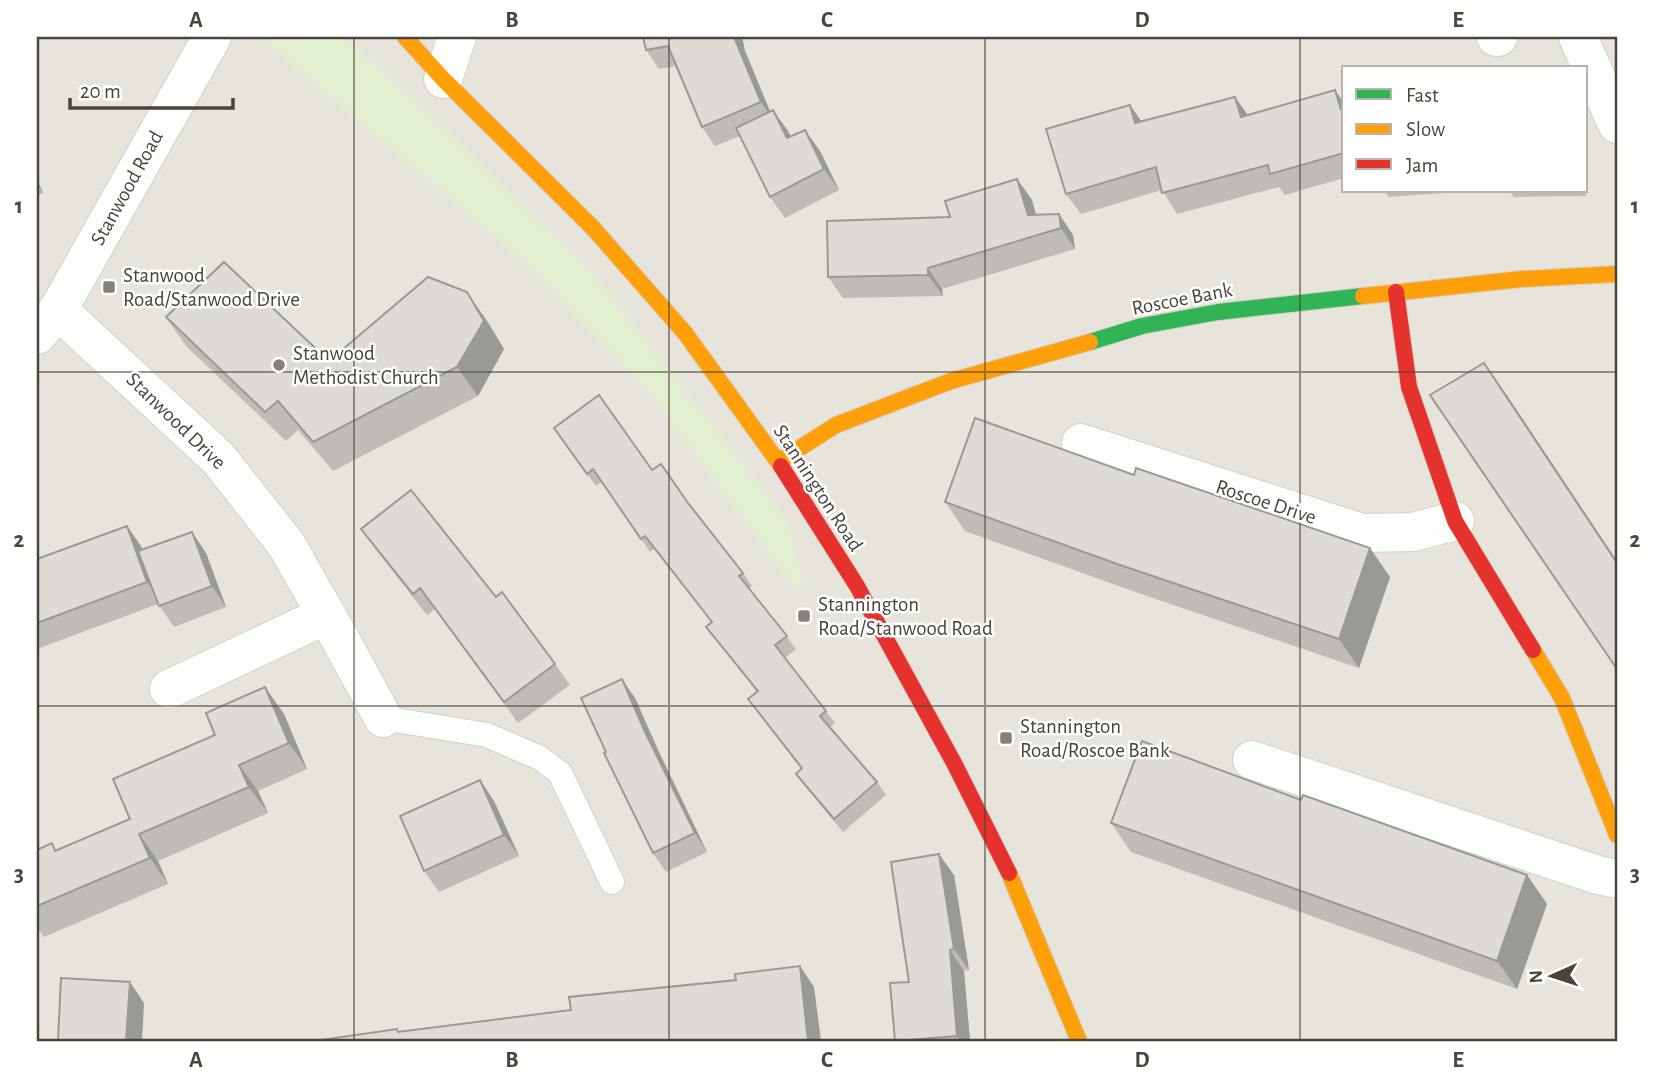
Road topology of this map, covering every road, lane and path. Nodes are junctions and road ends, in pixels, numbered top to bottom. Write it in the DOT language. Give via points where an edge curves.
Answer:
graph roads {
  1 [pos="212,37"];
  2 [pos="405,37"];
  3 [pos="457,37"];
  4 [pos="1578,37"];
  5 [pos="443,79"];
  6 [pos="1617,124"];
  7 [pos="1617,274"];
  8 [pos="1396,292"];
  9 [pos="47,322"];
  10 [pos="1081,443"];
  11 [pos="778,461"];
  12 [pos="1455,521"];
  13 [pos="327,615"];
  14 [pos="169,689"];
  15 [pos="383,718"];
  16 [pos="1252,760"];
  17 [pos="1617,835"];
  18 [pos="1617,879"];
  19 [pos="612,882"];
  20 [pos="1079,1041"];
  1 -- 9 [label="street, Stanwood Road"];
  2 -- 5 [label="street, Stannington Road"];
  3 -- 5 [label="street"];
  4 -- 6 [label="street"];
  5 -- 11 [label="street, Stannington Road" via="602,239 685,333"];
  7 -- 8 [label="street, Roscoe Bank"];
  8 -- 11 [label="street, Roscoe Bank" via="1217,312 1142,326 951,381 836,425"];
  8 -- 12 [label="street" via="1409,387"];
  9 -- 13 [label="street, Stanwood Drive" via="218,458 286,544"];
  10 -- 12 [label="street, Roscoe Drive" via="1362,533 1413,533"];
  11 -- 20 [label="street, Stannington Road" via="857,586 954,763 1014,883"];
  12 -- 17 [label="street" via="1562,698"];
  13 -- 14 [label="street"];
  13 -- 15 [label="street, Stanwood Drive"];
  15 -- 19 [label="lane" via="487,735 540,758 560,773"];
  16 -- 18 [label="street"];
}
